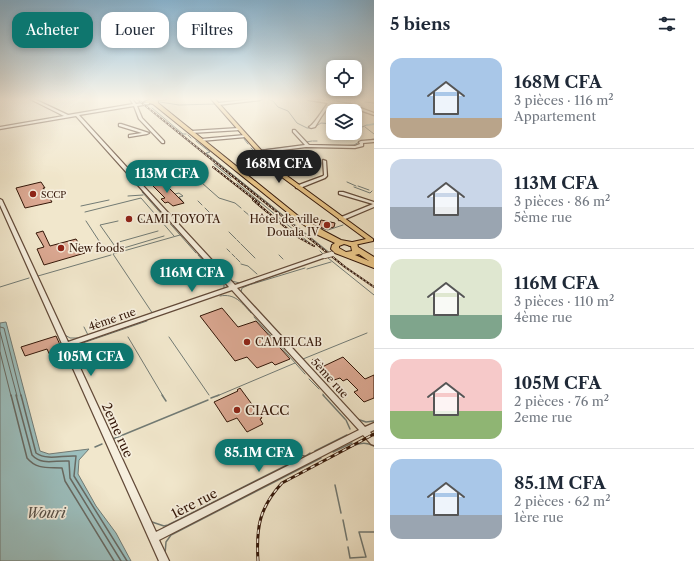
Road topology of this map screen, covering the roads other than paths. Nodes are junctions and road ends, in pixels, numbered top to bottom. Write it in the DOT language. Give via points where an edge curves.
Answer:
graph roads {
  1 [pos="16,125"];
  2 [pos="86,125"];
  3 [pos="120,125"];
  4 [pos="147,125"];
  5 [pos="181,125"];
  6 [pos="182,125"];
  7 [pos="236,125"];
  8 [pos="0,128"];
  9 [pos="239,129"];
  10 [pos="294,131"];
  11 [pos="153,132"];
  12 [pos="191,132"];
  13 [pos="147,133"];
  14 [pos="130,136"];
  15 [pos="245,136"];
  16 [pos="374,141"];
  17 [pos="163,142"];
  18 [pos="203,143"];
  19 [pos="308,146"];
  20 [pos="259,152"];
  21 [pos="324,161"];
  22 [pos="181,165"];
  23 [pos="133,176"];
  24 [pos="298,187"];
  25 [pos="341,193"];
  26 [pos="0,200"];
  27 [pos="374,204"];
  28 [pos="341,219"];
  29 [pos="371,241"];
  30 [pos="354,247"];
  31 [pos="336,249"];
  32 [pos="347,255"];
  33 [pos="374,261"];
  34 [pos="374,266"];
  35 [pos="234,288"];
  36 [pos="66,345"];
  37 [pos="374,426"];
  38 [pos="364,431"];
  39 [pos="374,442"];
  40 [pos="154,538"];
  41 [pos="164,561"];
  1 -- 8 [label="street"];
  2 -- 23 [label="street, 5ème rue"];
  3 -- 13 [label="street"];
  4 -- 11 [label="street"];
  5 -- 18 [label="highway"];
  6 -- 12 [label="highway"];
  7 -- 9 [label="main road"];
  9 -- 12 [label="street"];
  9 -- 15 [label="main road"];
  10 -- 19 [label="street"];
  11 -- 13 [label="street"];
  11 -- 17 [label="street"];
  12 -- 18 [label="highway"];
  13 -- 14 [label="street"];
  15 -- 18 [label="street"];
  15 -- 20 [label="main road"];
  16 -- 19 [label="street" via="361,142 362,145 353,147"];
  18 -- 31 [label="highway" via="292,217"];
  19 -- 20 [label="street"];
  20 -- 24 [label="main road" via="277,171"];
  21 -- 24 [label="street" via="324,177"];
  22 -- 23 [label="street"];
  23 -- 35 [label="street, 5ème rue"];
  24 -- 28 [label="main road"];
  25 -- 27 [label="street"];
  26 -- 36 [label="street, 2eme rue"];
  27 -- 28 [label="street"];
  28 -- 29 [label="main road"];
  29 -- 30 [label="main road"];
  30 -- 31 [label="highway"];
  30 -- 32 [label="highway" via="354,253"];
  30 -- 33 [label="highway"];
  31 -- 32 [label="highway"];
  31 -- 35 [label="street, 4ème rue, bridge" via="324,256"];
  32 -- 34 [label="highway"];
  35 -- 36 [label="street, 4ème rue"];
  35 -- 38 [label="street, 5ème rue"];
  36 -- 40 [label="street, 2eme rue"];
  37 -- 38 [label="street, 1ère rue"];
  38 -- 39 [label="street, 5ème rue"];
  38 -- 40 [label="street, 1ère rue"];
  40 -- 41 [label="street, 2eme rue"];
}
